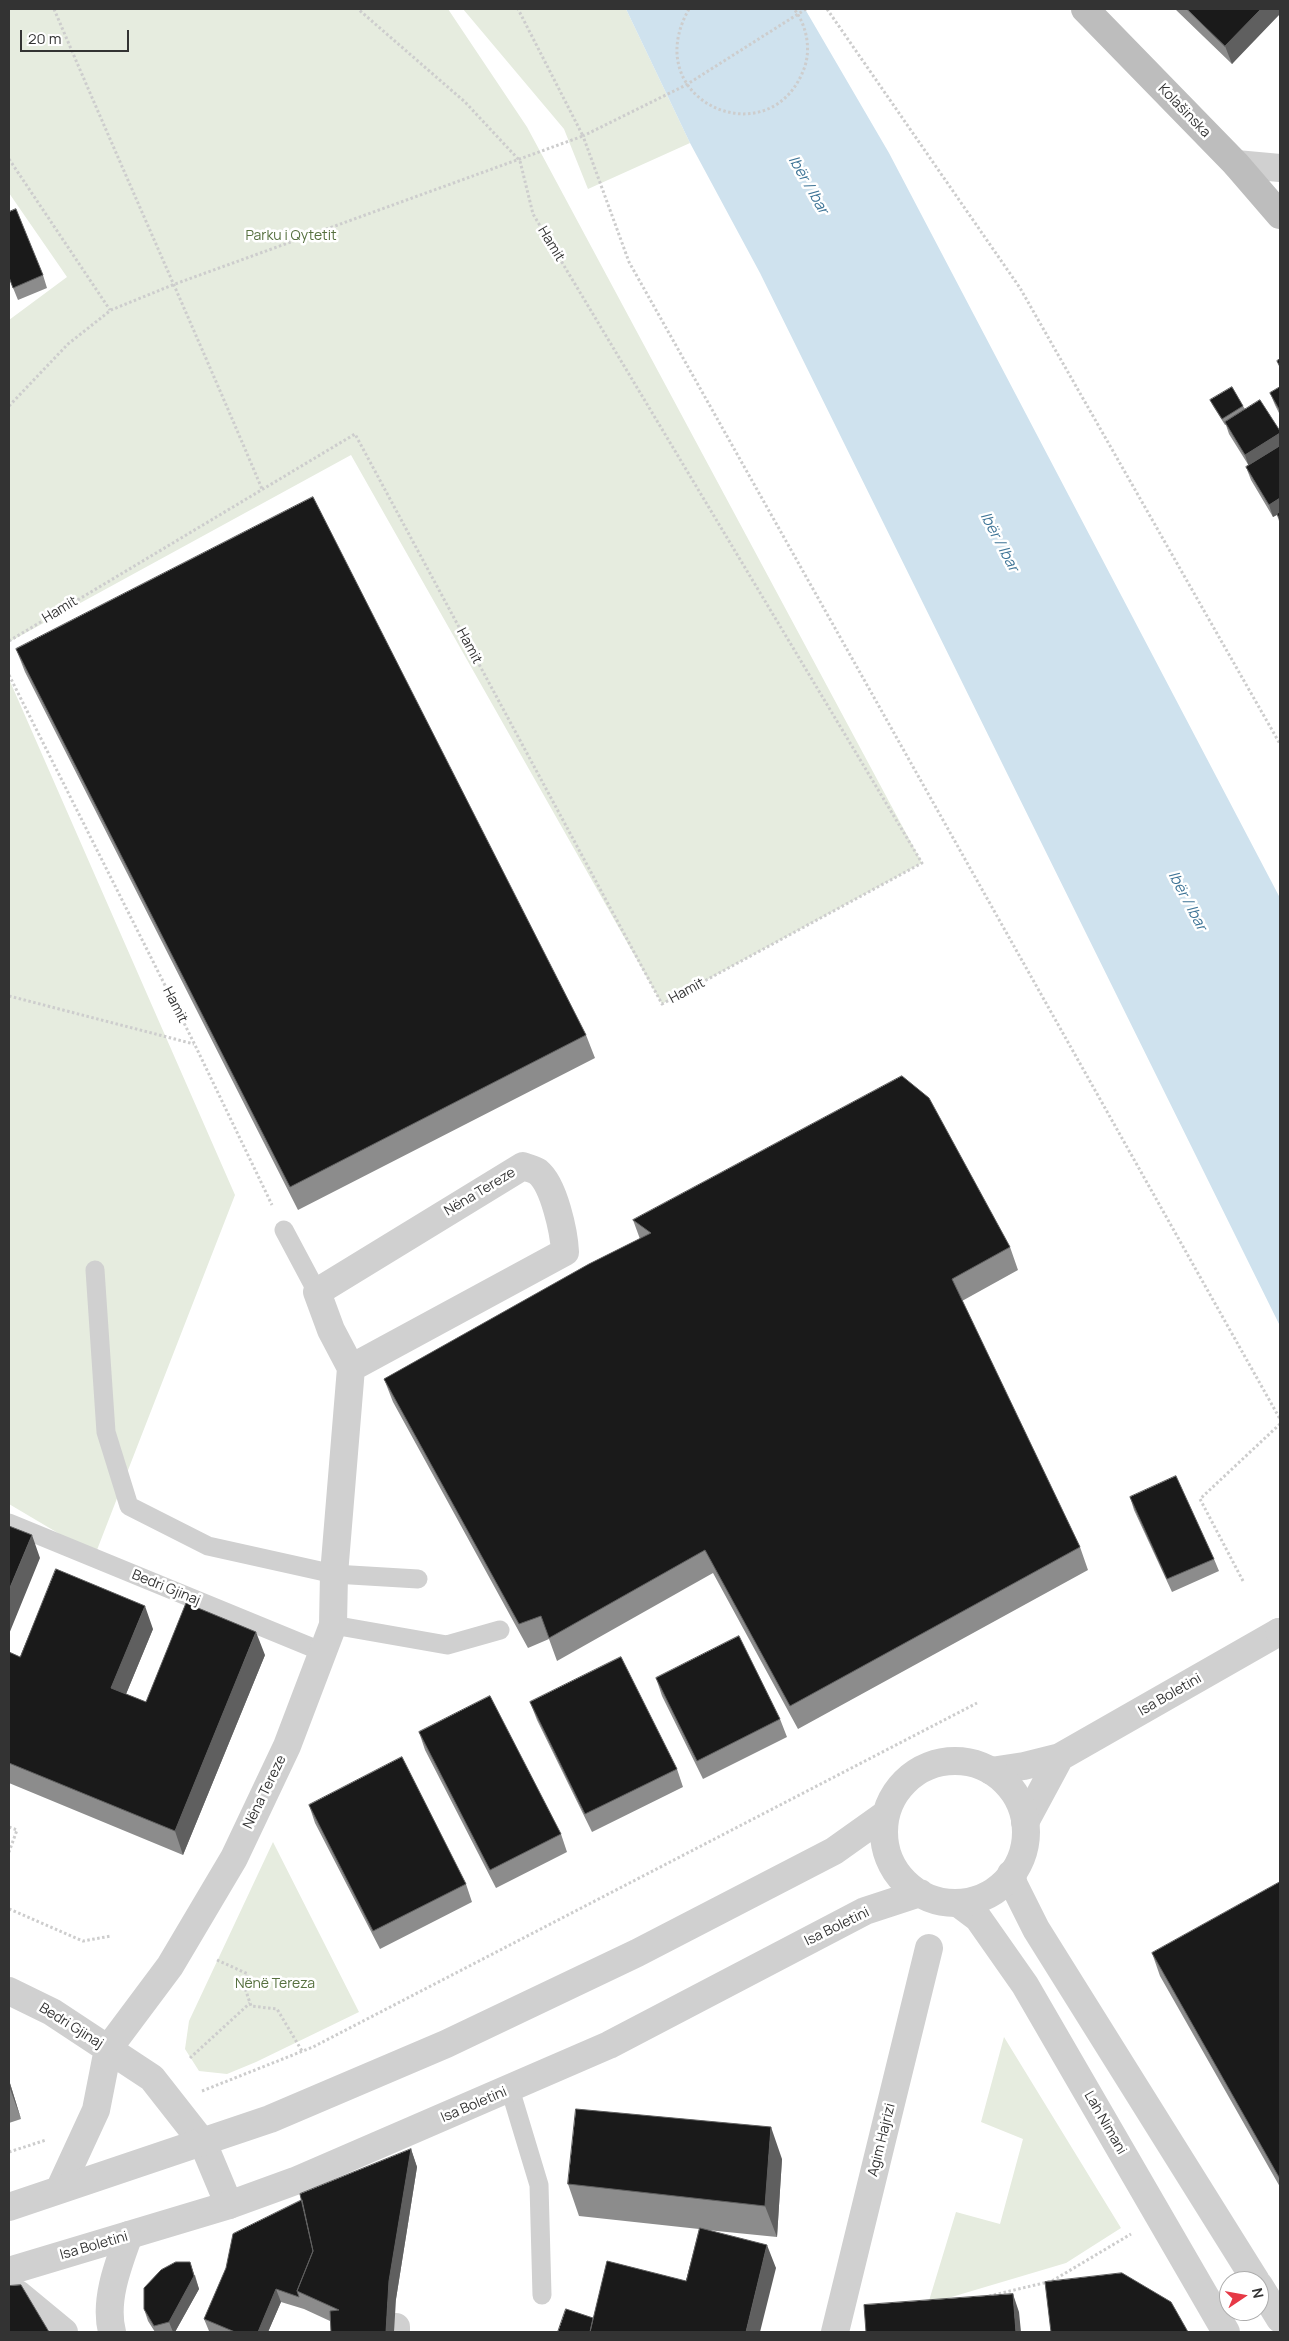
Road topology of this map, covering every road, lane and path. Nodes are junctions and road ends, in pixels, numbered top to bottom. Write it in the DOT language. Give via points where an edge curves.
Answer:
graph roads {
  1 [pos="54,9"];
  2 [pos="358,9"];
  3 [pos="518,9"];
  4 [pos="689,9"];
  5 [pos="794,9"];
  6 [pos="806,9"];
  7 [pos="827,9"];
  8 [pos="1085,9"];
  9 [pos="798,14"];
  10 [pos="686,85"];
  11 [pos="583,136"];
  12 [pos="9,159"];
  13 [pos="520,161"];
  14 [pos="1236,164"];
  15 [pos="1280,168"];
  16 [pos="1280,215"];
  17 [pos="175,284"];
  18 [pos="110,310"];
  19 [pos="9,406"];
  20 [pos="262,489"];
  21 [pos="9,641"];
  22 [pos="9,675"];
  23 [pos="1280,744"];
  24 [pos="9,996"];
  25 [pos="195,1045"];
  26 [pos="284,1230"];
  27 [pos="95,1270"];
  28 [pos="317,1292"];
  29 [pos="351,1368"];
  30 [pos="1280,1419"];
  31 [pos="1280,1424"];
  32 [pos="9,1523"];
  33 [pos="334,1574"];
  34 [pos="418,1579"];
  35 [pos="1243,1581"];
  36 [pos="333,1626"];
  37 [pos="500,1630"];
  38 [pos="1280,1632"];
  39 [pos="323,1652"];
  40 [pos="977,1703"];
  41 [pos="1060,1757"];
  42 [pos="991,1770"];
  43 [pos="886,1814"];
  44 [pos="1025,1822"];
  45 [pos="9,1827"];
  46 [pos="9,1852"];
  47 [pos="1011,1874"];
  48 [pos="920,1893"];
  49 [pos="9,1910"];
  50 [pos="968,1910"];
  51 [pos="112,1936"];
  52 [pos="929,1948"];
  53 [pos="217,1960"];
  54 [pos="9,1991"];
  55 [pos="250,2003"];
  56 [pos="108,2049"];
  57 [pos="302,2051"];
  58 [pos="190,2058"];
  59 [pos="510,2089"];
  60 [pos="171,2101"];
  61 [pos="89,2127"];
  62 [pos="203,2143"];
  63 [pos="9,2152"];
  64 [pos="60,2188"];
  65 [pos="229,2205"];
  66 [pos="9,2206"];
  67 [pos="1159,2217"];
  68 [pos="129,2235"];
  69 [pos="9,2271"];
  70 [pos="1250,2271"];
  71 [pos="9,2290"];
  72 [pos="542,2295"];
  73 [pos="984,2297"];
  74 [pos="1269,2301"];
  75 [pos="1280,2319"];
  76 [pos="64,2332"];
  77 [pos="112,2332"];
  78 [pos="835,2332"];
  79 [pos="1226,2332"];
  1 -- 17 [label="path" via="96,111"];
  2 -- 13 [label="path" via="465,102"];
  3 -- 11 [label="path"];
  4 -- 10 [label="path" via="680,24 676,45 678,66"];
  5 -- 9 [label="path"];
  6 -- 9 [label="path"];
  7 -- 23 [label="path" via="1020,288"];
  8 -- 14 [label="main road, Kolašinska"];
  9 -- 10 [label="path"];
  9 -- 10 [label="path" via="807,36 807,59 800,80 786,98 767,110 745,115 722,112 702,102"];
  10 -- 11 [label="path"];
  11 -- 13 [label="path"];
  11 -- 30 [label="path" via="629,262"];
  12 -- 18 [label="path"];
  13 -- 17 [label="path"];
  13 -- 20 [label="path, Hamit" via="533,214 922,863 662,1004 355,434"];
  14 -- 15 [label="street"];
  14 -- 16 [label="main road, Kolašinska"];
  17 -- 18 [label="path"];
  17 -- 20 [label="path"];
  18 -- 19 [label="path" via="68,344"];
  20 -- 21 [label="path, Hamit"];
  22 -- 25 [label="path, Hamit"];
  24 -- 25 [label="path"];
  25 -- 26 [label="path, Hamit"];
  26 -- 28 [label="lane"];
  27 -- 33 [label="lane" via="106,1432 129,1506 208,1546"];
  28 -- 29 [label="street" via="331,1330"];
  28 -- 29 [label="street, Nëna Tereze" via="523,1166 538,1172 548,1187 564,1234 565,1252"];
  29 -- 33 [label="street, Nëna Tereze"];
  31 -- 35 [label="path" via="1200,1499"];
  32 -- 39 [label="lane, Bedri Gjinaj"];
  33 -- 34 [label="lane"];
  33 -- 36 [label="street, Nëna Tereze"];
  36 -- 37 [label="lane" via="447,1645"];
  36 -- 39 [label="street, Nëna Tereze"];
  38 -- 41 [label="street, Isa Boletini"];
  39 -- 56 [label="street, Nëna Tereze" via="287,1746 234,1858 170,1966"];
  40 -- 57 [label="path"];
  41 -- 42 [label="street, Isa Boletini"];
  41 -- 44 [label="street"];
  42 -- 43 [label="street" via="960,1761 927,1766 901,1786"];
  42 -- 44 [label="street" via="1007,1784 1019,1802"];
  43 -- 48 [label="street" via="885,1845 890,1860 907,1884"];
  43 -- 62 [label="street" via="826,1856 637,1953 446,2044 270,2119"];
  44 -- 47 [label="street" via="1023,1850"];
  45 -- 46 [label="path" via="17,1830"];
  47 -- 50 [label="street" via="1001,1886"];
  47 -- 70 [label="street" via="1036,1929"];
  48 -- 50 [label="street"];
  48 -- 59 [label="street, Isa Boletini" via="865,1911 609,2045"];
  49 -- 51 [label="path" via="83,1941"];
  50 -- 67 [label="street, Lah Nimani" via="1025,1985"];
  52 -- 78 [label="street, Agim Hajrizi"];
  53 -- 55 [label="path" via="248,1974 244,1985"];
  54 -- 56 [label="street, Bedri Gjinaj" via="52,2012"];
  55 -- 57 [label="path" via="251,2006 277,2009"];
  55 -- 58 [label="path"];
  56 -- 60 [label="street" via="152,2078"];
  56 -- 61 [label="street, Bedri Gjinaj" via="96,2110"];
  57 -- 60 [label="path" via="223,2084"];
  59 -- 65 [label="street, Isa Boletini" via="295,2181"];
  59 -- 72 [label="lane" via="539,2185"];
  60 -- 62 [label="street"];
  61 -- 63 [label="path"];
  61 -- 64 [label="street, Bedri Gjinaj"];
  62 -- 64 [label="street"];
  62 -- 65 [label="street"];
  64 -- 66 [label="street"];
  65 -- 68 [label="street, Isa Boletini"];
  67 -- 73 [label="path" via="1052,2281"];
  67 -- 79 [label="street, Lah Nimani"];
  68 -- 69 [label="street, Isa Boletini"];
  68 -- 77 [label="street" via="112,2290 109,2314"];
  71 -- 76 [label="street"];
  74 -- 75 [label="street"];
}
